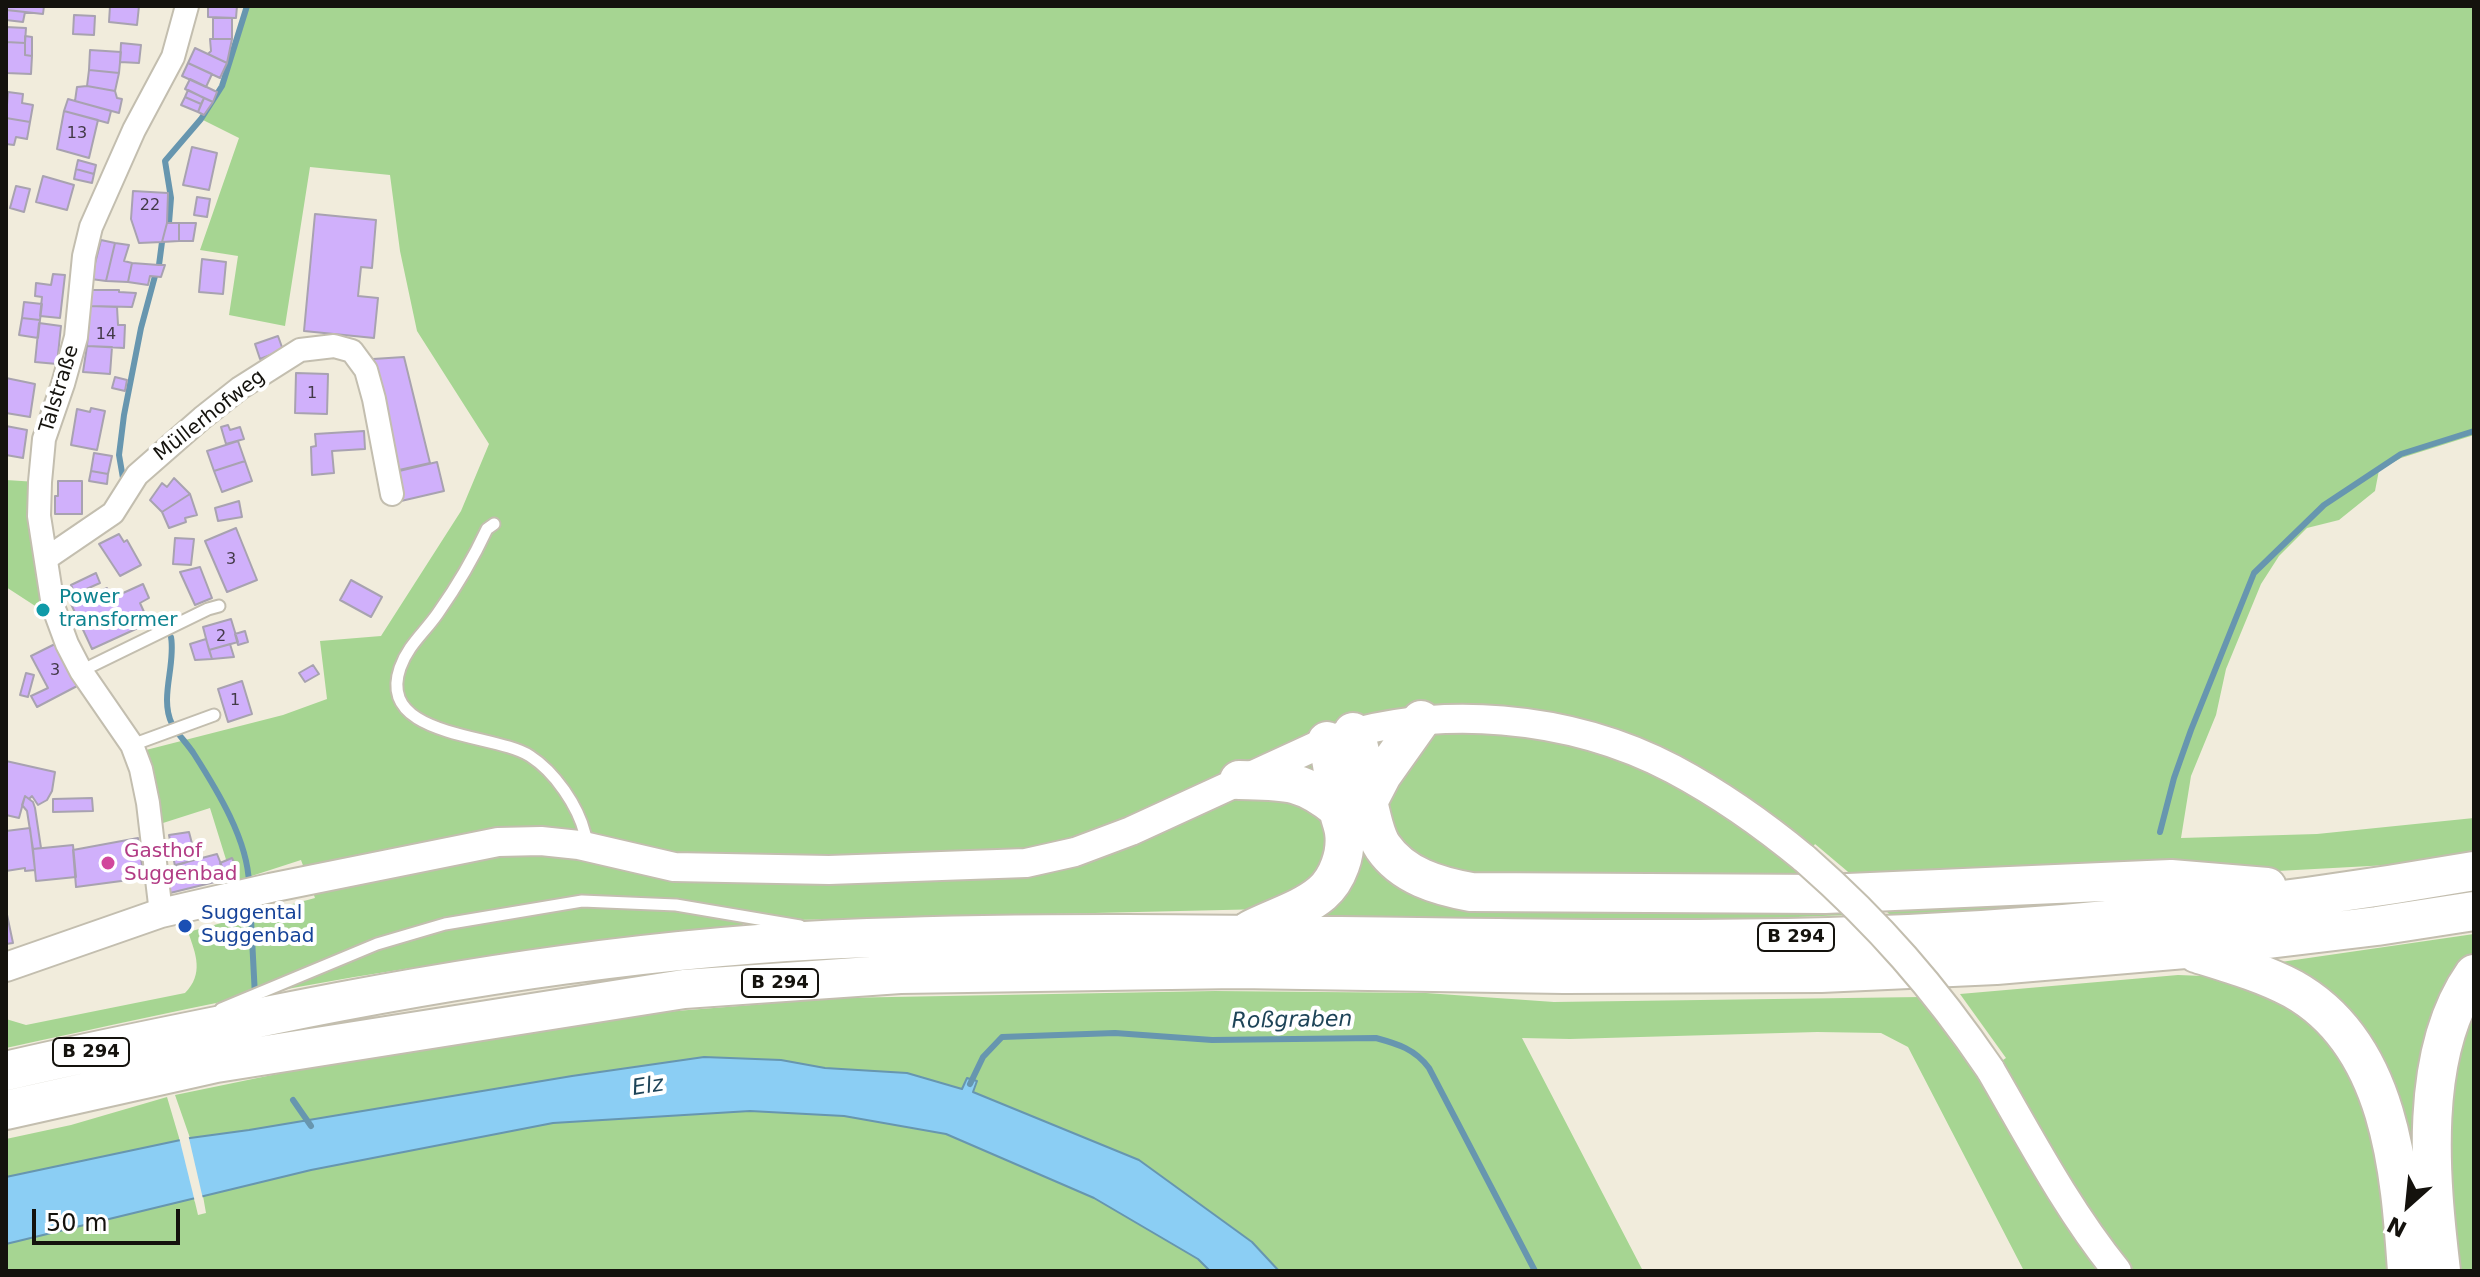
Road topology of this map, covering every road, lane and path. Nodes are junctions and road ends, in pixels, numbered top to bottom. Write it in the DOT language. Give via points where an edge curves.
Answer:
graph roads {
  1 [pos="187,6"];
  2 [pos="392,494"];
  3 [pos="494,524"];
  4 [pos="47,558"];
  5 [pos="219,606"];
  6 [pos="81,671"];
  7 [pos="214,715"];
  8 [pos="1421,720"];
  9 [pos="1340,736"];
  10 [pos="132,745"];
  11 [pos="1239,780"];
  12 [pos="1353,806"];
  13 [pos="585,834"];
  14 [pos="2474,871"];
  15 [pos="2346,894"];
  16 [pos="2474,911"];
  17 [pos="161,913"];
  18 [pos="1245,933"];
  19 [pos="868,938"];
  20 [pos="2185,949"];
  21 [pos="6,967"];
  22 [pos="2474,974"];
  23 [pos="175,1034"];
  24 [pos="6,1071"];
  25 [pos="6,1110"];
  26 [pos="2117,1271"];
  27 [pos="2407,1271"];
  28 [pos="2441,1271"];
  1 -- 4 [label="street, Talstraße" via="173,57 91,227 76,337 44,439 39,516"];
  2 -- 4 [label="street, Müllerhofweg" via="366,370 352,351 334,346 300,350 240,388 137,475 113,513"];
  3 -- 13 [label="lane" via="454,591 401,663 403,703 421,722 529,755 561,788 581,817"];
  4 -- 6 [label="street, Talstraße" via="53,606"];
  5 -- 6 [label="lane"];
  6 -- 10 [label="street, Talstraße"];
  7 -- 10 [label="lane"];
  8 -- 9 [label="street"];
  8 -- 12 [label="highway"];
  8 -- 26 [label="street, bridge" via="1520,723 1643,756 1722,798 1805,859 1858,906 1952,1013 2057,1187"];
  9 -- 11 [label="street"];
  9 -- 12 [label="highway, B 294" via="1335,769"];
  10 -- 17 [label="street, Talstraße" via="148,803"];
  11 -- 12 [label="highway" via="1298,784"];
  11 -- 17 [label="street" via="1109,839 1026,863 829,870 674,867 579,845 498,842"];
  12 -- 15 [label="highway" via="1398,863 1443,887 1471,892 1825,894 2171,879"];
  12 -- 18 [label="highway, B 294" via="1336,876 1323,892"];
  14 -- 15 [label="highway, B 294"];
  15 -- 18 [label="highway, B 294" via="2198,912 1832,937"];
  16 -- 20 [label="highway, B 294"];
  17 -- 21 [label="street"];
  18 -- 19 [label="highway, B 294"];
  19 -- 23 [label="highway, B 294" via="564,963"];
  19 -- 23 [label="lane" via="676,905 582,901 445,924 377,944 270,987"];
  20 -- 25 [label="highway, B 294" via="1821,973 1238,969 900,974 684,989 216,1063"];
  20 -- 27 [label="highway" via="2293,989 2349,1037 2383,1107 2394,1150"];
  22 -- 28 [label="highway" via="2453,1011 2439,1060 2434,1196"];
  23 -- 24 [label="highway, B 294"];
}
